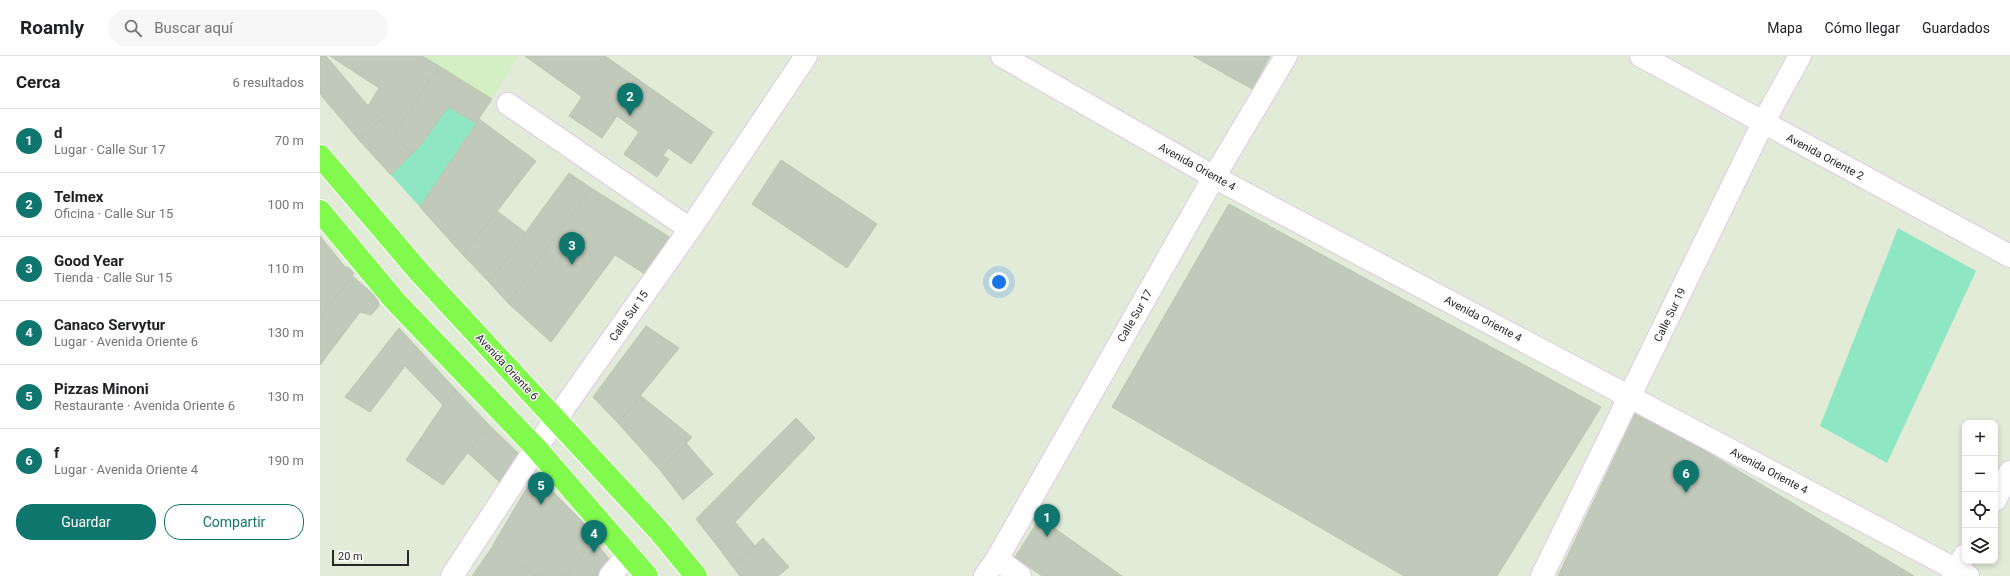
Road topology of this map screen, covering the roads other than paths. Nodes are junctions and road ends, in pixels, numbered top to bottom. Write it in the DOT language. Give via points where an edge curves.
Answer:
graph roads {
  1 [pos="806,56"];
  2 [pos="1002,56"];
  3 [pos="1286,56"];
  4 [pos="1642,56"];
  5 [pos="1800,56"];
  6 [pos="508,104"];
  7 [pos="1763,123"];
  8 [pos="320,156"];
  9 [pos="1214,177"];
  10 [pos="320,212"];
  11 [pos="690,229"];
  12 [pos="2010,256"];
  13 [pos="1631,397"];
  14 [pos="556,419"];
  15 [pos="536,448"];
  16 [pos="2010,472"];
  17 [pos="1998,494"];
  18 [pos="629,554"];
  19 [pos="991,568"];
  20 [pos="1961,569"];
  21 [pos="452,576"];
  22 [pos="610,576"];
  23 [pos="647,576"];
  24 [pos="696,576"];
  25 [pos="1020,576"];
  26 [pos="1542,576"];
  1 -- 11 [label="street, Calle Sur 15"];
  2 -- 9 [label="street, Avenida Oriente 4"];
  3 -- 9 [label="street, Calle Sur 17"];
  4 -- 7 [label="street, Avenida Oriente 2"];
  5 -- 7 [label="street, Calle Sur 19"];
  6 -- 11 [label="street"];
  7 -- 12 [label="street, Avenida Oriente 2"];
  7 -- 13 [label="street, Calle Sur 19"];
  8 -- 14 [label="main road, Avenida Oriente 6" via="420,273"];
  9 -- 13 [label="street, Avenida Oriente 4"];
  9 -- 19 [label="street, Calle Sur 17"];
  10 -- 15 [label="main road" via="395,301"];
  11 -- 14 [label="street, Calle Sur 15"];
  13 -- 20 [label="street, Avenida Oriente 4"];
  13 -- 26 [label="street, Calle Sur 19"];
  14 -- 15 [label="street, Calle Sur 15"];
  14 -- 24 [label="main road, Avenida Oriente 6" via="659,531"];
  15 -- 18 [label="main road"];
  15 -- 21 [label="street, Calle Sur 15"];
  16 -- 17 [label="street"];
  18 -- 22 [label="street"];
  18 -- 23 [label="main road"];
  19 -- 25 [label="street"];
}
